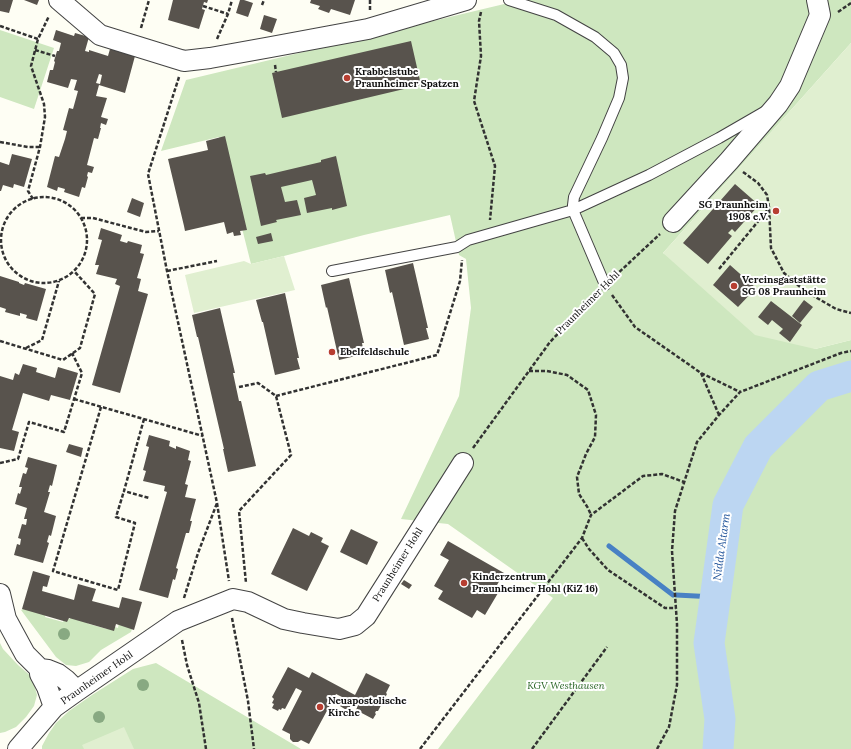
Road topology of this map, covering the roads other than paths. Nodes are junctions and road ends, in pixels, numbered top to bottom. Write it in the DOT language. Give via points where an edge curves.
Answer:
graph roads {
  1 [pos="509,0"];
  2 [pos="817,0"];
  3 [pos="474,5"];
  4 [pos="54,7"];
  5 [pos="778,104"];
  6 [pos="573,210"];
  7 [pos="673,222"];
  8 [pos="332,271"];
  9 [pos="605,285"];
  10 [pos="463,463"];
  11 [pos="0,594"];
  12 [pos="40,669"];
  13 [pos="75,692"];
  14 [pos="54,707"];
  15 [pos="18,749"];
  1 -- 6 [label="lane" via="556,15 595,37 614,52 621,64 623,78 619,98 574,197"];
  2 -- 5 [label="street" via="820,15 790,86"];
  3 -- 4 [label="street" via="368,29 184,61 100,36"];
  5 -- 6 [label="lane" via="650,174"];
  5 -- 7 [label="street" via="729,160 681,201"];
  6 -- 8 [label="lane" via="468,240 457,247"];
  6 -- 9 [label="lane"];
  10 -- 13 [label="street, Praunheimer Hohl" via="366,616 355,625 339,628 303,623 237,605 178,621"];
  11 -- 12 [label="street" via="6,619 25,654"];
  12 -- 13 [label="street" via="58,674"];
  12 -- 14 [label="street"];
  13 -- 14 [label="street, Praunheimer Hohl"];
  14 -- 15 [label="street, Praunheimer Hohl"];
}
